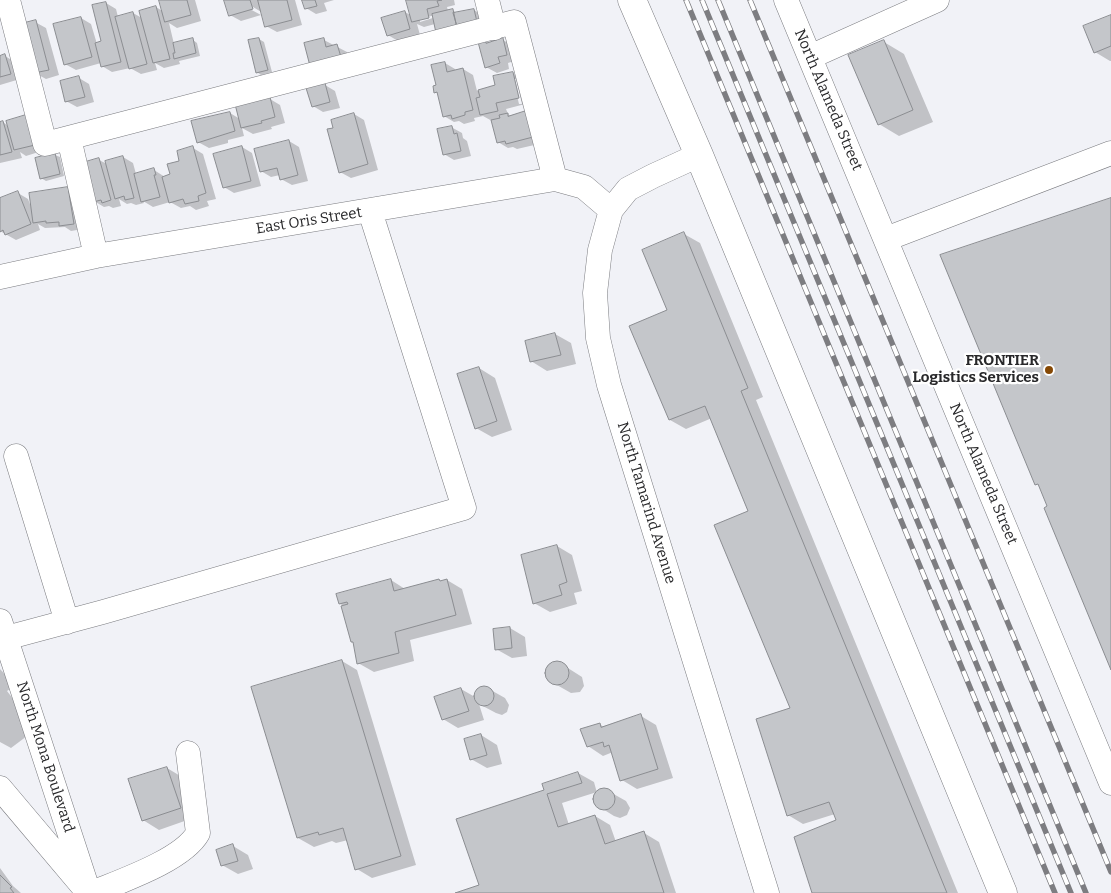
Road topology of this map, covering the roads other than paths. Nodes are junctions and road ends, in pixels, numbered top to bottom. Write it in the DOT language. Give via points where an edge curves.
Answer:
graph roads {
  1 [pos="8,0"];
  2 [pos="487,0"];
  3 [pos="632,0"];
  4 [pos="786,0"];
  5 [pos="937,0"];
  6 [pos="0,2"];
  7 [pos="494,28"];
  8 [pos="810,57"];
  9 [pos="69,138"];
  10 [pos="1111,153"];
  11 [pos="699,155"];
  12 [pos="555,179"];
  13 [pos="370,210"];
  14 [pos="611,210"];
  15 [pos="886,240"];
  16 [pos="96,256"];
  17 [pos="1,276"];
  18 [pos="16,456"];
  19 [pos="67,622"];
  20 [pos="3,630"];
  21 [pos="188,753"];
  22 [pos="1111,783"];
  23 [pos="0,788"];
  24 [pos="90,893"];
  25 [pos="767,893"];
  26 [pos="1003,893"];
  1 -- 6 [label="street"];
  1 -- 9 [label="street" via="45,144"];
  2 -- 7 [label="street"];
  3 -- 11 [label="main road"];
  4 -- 8 [label="street, North Alameda Street"];
  5 -- 8 [label="street"];
  7 -- 9 [label="street"];
  7 -- 12 [label="street" via="514,22"];
  8 -- 15 [label="street, North Alameda Street"];
  9 -- 16 [label="street"];
  10 -- 15 [label="street"];
  11 -- 14 [label="street, North Tamarind Avenue" via="628,189"];
  11 -- 26 [label="main road"];
  12 -- 13 [label="street, East Oris Street"];
  12 -- 14 [label="street, East Oris Street" via="584,188"];
  13 -- 16 [label="street, East Oris Street"];
  13 -- 19 [label="street" via="464,508"];
  14 -- 25 [label="street, North Tamarind Avenue" via="600,250 595,293 598,338 609,385"];
  15 -- 22 [label="street, North Alameda Street"];
  16 -- 17 [label="street, East Oris Street"];
  18 -- 19 [label="street"];
  19 -- 20 [label="street"];
  20 -- 24 [label="street, North Mona Boulevard"];
  21 -- 24 [label="street" via="198,833 193,841 157,865"];
  23 -- 24 [label="street"];
}
